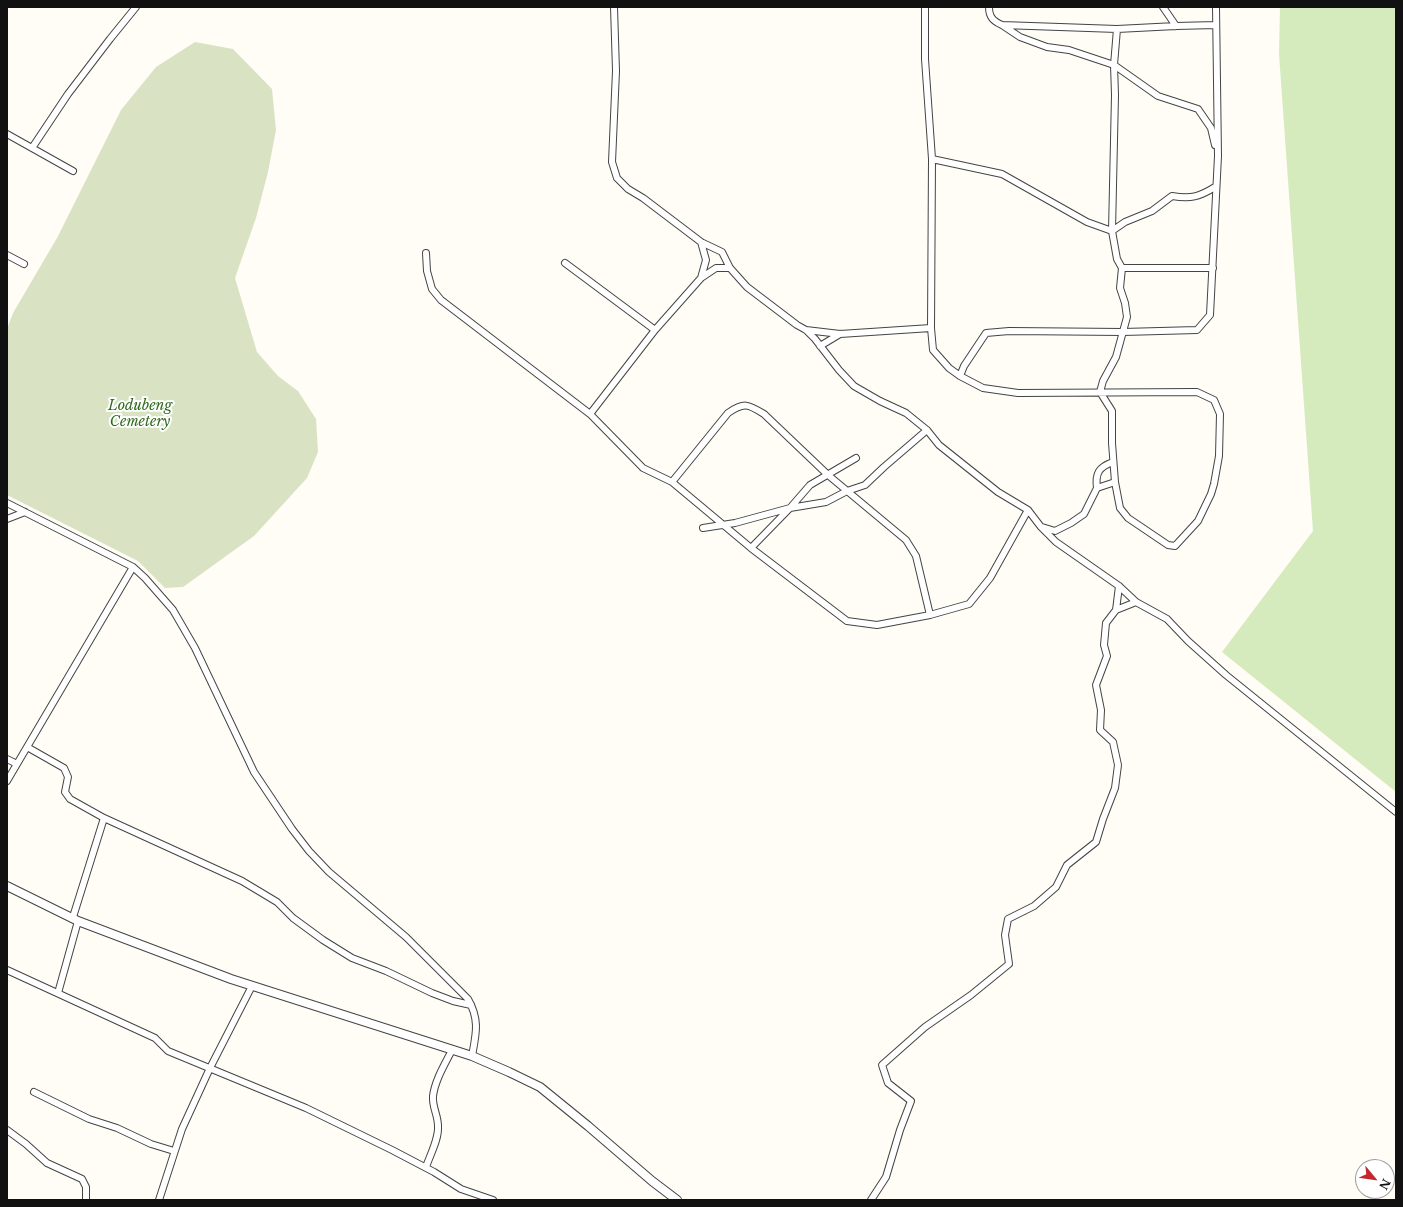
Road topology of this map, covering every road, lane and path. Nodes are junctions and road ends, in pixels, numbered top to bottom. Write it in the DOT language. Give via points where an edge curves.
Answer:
graph roads {
  1 [pos="136,7"];
  2 [pos="614,7"];
  3 [pos="925,7"];
  4 [pos="989,7"];
  5 [pos="1163,7"];
  6 [pos="1216,7"];
  7 [pos="1002,25"];
  8 [pos="1216,25"];
  9 [pos="1176,26"];
  10 [pos="1117,29"];
  11 [pos="1114,65"];
  12 [pos="7,134"];
  13 [pos="32,148"];
  14 [pos="1218,156"];
  15 [pos="932,159"];
  16 [pos="73,171"];
  17 [pos="1215,187"];
  18 [pos="1112,231"];
  19 [pos="701,242"];
  20 [pos="426,253"];
  21 [pos="7,255"];
  22 [pos="565,263"];
  23 [pos="24,264"];
  24 [pos="730,268"];
  25 [pos="1122,268"];
  26 [pos="1213,268"];
  27 [pos="701,278"];
  28 [pos="932,328"];
  29 [pos="655,330"];
  30 [pos="806,330"];
  31 [pos="1123,332"];
  32 [pos="840,334"];
  33 [pos="820,346"];
  34 [pos="960,376"];
  35 [pos="1100,392"];
  36 [pos="590,414"];
  37 [pos="927,430"];
  38 [pos="856,458"];
  39 [pos="1113,462"];
  40 [pos="828,475"];
  41 [pos="672,482"];
  42 [pos="1114,482"];
  43 [pos="1097,488"];
  44 [pos="847,491"];
  45 [pos="7,503"];
  46 [pos="790,508"];
  47 [pos="1028,510"];
  48 [pos="25,512"];
  49 [pos="7,519"];
  50 [pos="723,525"];
  51 [pos="1041,527"];
  52 [pos="703,528"];
  53 [pos="1055,531"];
  54 [pos="1056,542"];
  55 [pos="751,548"];
  56 [pos="133,567"];
  57 [pos="1120,586"];
  58 [pos="1136,602"];
  59 [pos="1116,610"];
  60 [pos="930,615"];
  61 [pos="28,748"];
  62 [pos="7,759"];
  63 [pos="17,764"];
  64 [pos="7,781"];
  65 [pos="1396,812"];
  66 [pos="104,818"];
  67 [pos="7,886"];
  68 [pos="76,919"];
  69 [pos="7,970"];
  70 [pos="252,986"];
  71 [pos="58,993"];
  72 [pos="471,1005"];
  73 [pos="452,1050"];
  74 [pos="472,1056"];
  75 [pos="210,1068"];
  76 [pos="34,1092"];
  77 [pos="7,1130"];
  78 [pos="174,1151"];
  79 [pos="426,1167"];
  80 [pos="86,1200"];
  81 [pos="159,1200"];
  82 [pos="493,1200"];
  83 [pos="677,1200"];
  84 [pos="871,1200"];
  1 -- 13 [label="street" via="68,94"];
  2 -- 19 [label="street" via="616,71 612,162 617,178 628,189"];
  3 -- 15 [label="street" via="925,59"];
  4 -- 7 [label="street" via="992,20"];
  5 -- 9 [label="street"];
  6 -- 8 [label="street"];
  7 -- 10 [label="street"];
  7 -- 11 [label="street" via="1020,37 1047,47 1070,50"];
  8 -- 9 [label="street"];
  8 -- 14 [label="street"];
  9 -- 10 [label="street"];
  10 -- 11 [label="street"];
  11 -- 14 [label="street" via="1158,96 1198,110 1211,128"];
  11 -- 18 [label="street"];
  12 -- 13 [label="street"];
  13 -- 16 [label="street"];
  14 -- 17 [label="street"];
  15 -- 18 [label="street" via="1002,174 1087,222"];
  15 -- 28 [label="street"];
  17 -- 18 [label="street" via="1200,196 1172,196 1152,211"];
  17 -- 26 [label="street"];
  18 -- 25 [label="street" via="1117,259"];
  19 -- 24 [label="street" via="722,252"];
  19 -- 27 [label="street" via="706,260"];
  20 -- 36 [label="street" via="432,289 441,300"];
  21 -- 23 [label="street"];
  22 -- 29 [label="street"];
  24 -- 27 [label="street" via="716,268"];
  24 -- 30 [label="street" via="747,286"];
  25 -- 26 [label="street"];
  25 -- 31 [label="street" via="1120,288 1127,317"];
  26 -- 31 [label="street" via="1210,315 1197,330"];
  27 -- 29 [label="street"];
  28 -- 32 [label="street"];
  28 -- 34 [label="street" via="933,350"];
  29 -- 36 [label="street"];
  30 -- 32 [label="street"];
  30 -- 33 [label="street"];
  31 -- 34 [label="street" via="986,333"];
  31 -- 35 [label="street" via="1116,357"];
  32 -- 33 [label="street"];
  33 -- 37 [label="street" via="854,386 906,413"];
  34 -- 35 [label="street" via="983,388 1018,393"];
  35 -- 39 [label="street" via="1112,411"];
  35 -- 42 [label="street" via="1198,392 1214,400 1220,414 1219,456 1211,494 1198,521 1175,546 1168,545 1128,518 1120,508"];
  36 -- 41 [label="street" via="643,468"];
  37 -- 44 [label="street" via="865,485"];
  37 -- 47 [label="street" via="939,445 998,492"];
  38 -- 40 [label="street"];
  39 -- 42 [label="street"];
  39 -- 43 [label="street" via="1103,466 1099,471 1096,478"];
  40 -- 41 [label="street" via="764,414 748,405 738,406 722,419"];
  40 -- 44 [label="street"];
  40 -- 46 [label="street" via="810,485"];
  41 -- 50 [label="street"];
  42 -- 43 [label="street"];
  43 -- 53 [label="street" via="1084,514 1071,524"];
  44 -- 46 [label="street" via="826,502"];
  44 -- 60 [label="street" via="906,540 912,548"];
  45 -- 48 [label="street"];
  46 -- 50 [label="street"];
  46 -- 55 [label="street"];
  47 -- 51 [label="street"];
  47 -- 60 [label="street" via="990,578 969,604"];
  48 -- 49 [label="street"];
  48 -- 56 [label="street"];
  50 -- 52 [label="street"];
  50 -- 55 [label="street"];
  51 -- 53 [label="street"];
  51 -- 54 [label="street"];
  53 -- 54 [label="street"];
  54 -- 57 [label="street"];
  55 -- 60 [label="street" via="847,621 877,625"];
  56 -- 61 [label="street"];
  56 -- 72 [label="street" via="173,610 195,648 254,772 292,830 329,872 406,937 463,993"];
  57 -- 58 [label="street"];
  57 -- 59 [label="street"];
  58 -- 59 [label="street"];
  58 -- 65 [label="street" via="1167,619 1226,675"];
  59 -- 84 [label="street" via="1106,624 1104,645 1107,656 1096,685 1101,710 1100,730 1113,742 1118,765 1115,788 1096,842 1067,865 1056,887 1034,906 1008,919 1005,935 1009,964 925,1027 882,1065 888,1083 911,1101 886,1177"];
  61 -- 63 [label="street"];
  61 -- 66 [label="street" via="64,768 68,777 65,787 70,799"];
  62 -- 63 [label="street"];
  63 -- 64 [label="street"];
  66 -- 68 [label="street"];
  66 -- 72 [label="street" via="242,881 277,902 293,918 352,958 446,999"];
  67 -- 68 [label="street"];
  68 -- 70 [label="street"];
  68 -- 71 [label="street"];
  69 -- 71 [label="street"];
  70 -- 73 [label="street"];
  70 -- 75 [label="street"];
  71 -- 75 [label="street" via="155,1038 168,1051"];
  72 -- 74 [label="street" via="477,1025"];
  73 -- 74 [label="street"];
  73 -- 79 [label="street" via="434,1093 433,1105 438,1133"];
  74 -- 83 [label="street" via="540,1087"];
  75 -- 78 [label="street"];
  75 -- 79 [label="street" via="306,1108"];
  76 -- 78 [label="street" via="89,1119"];
  77 -- 80 [label="street" via="47,1163 82,1179 86,1187"];
  78 -- 81 [label="street"];
  79 -- 82 [label="street" via="461,1189"];
}
